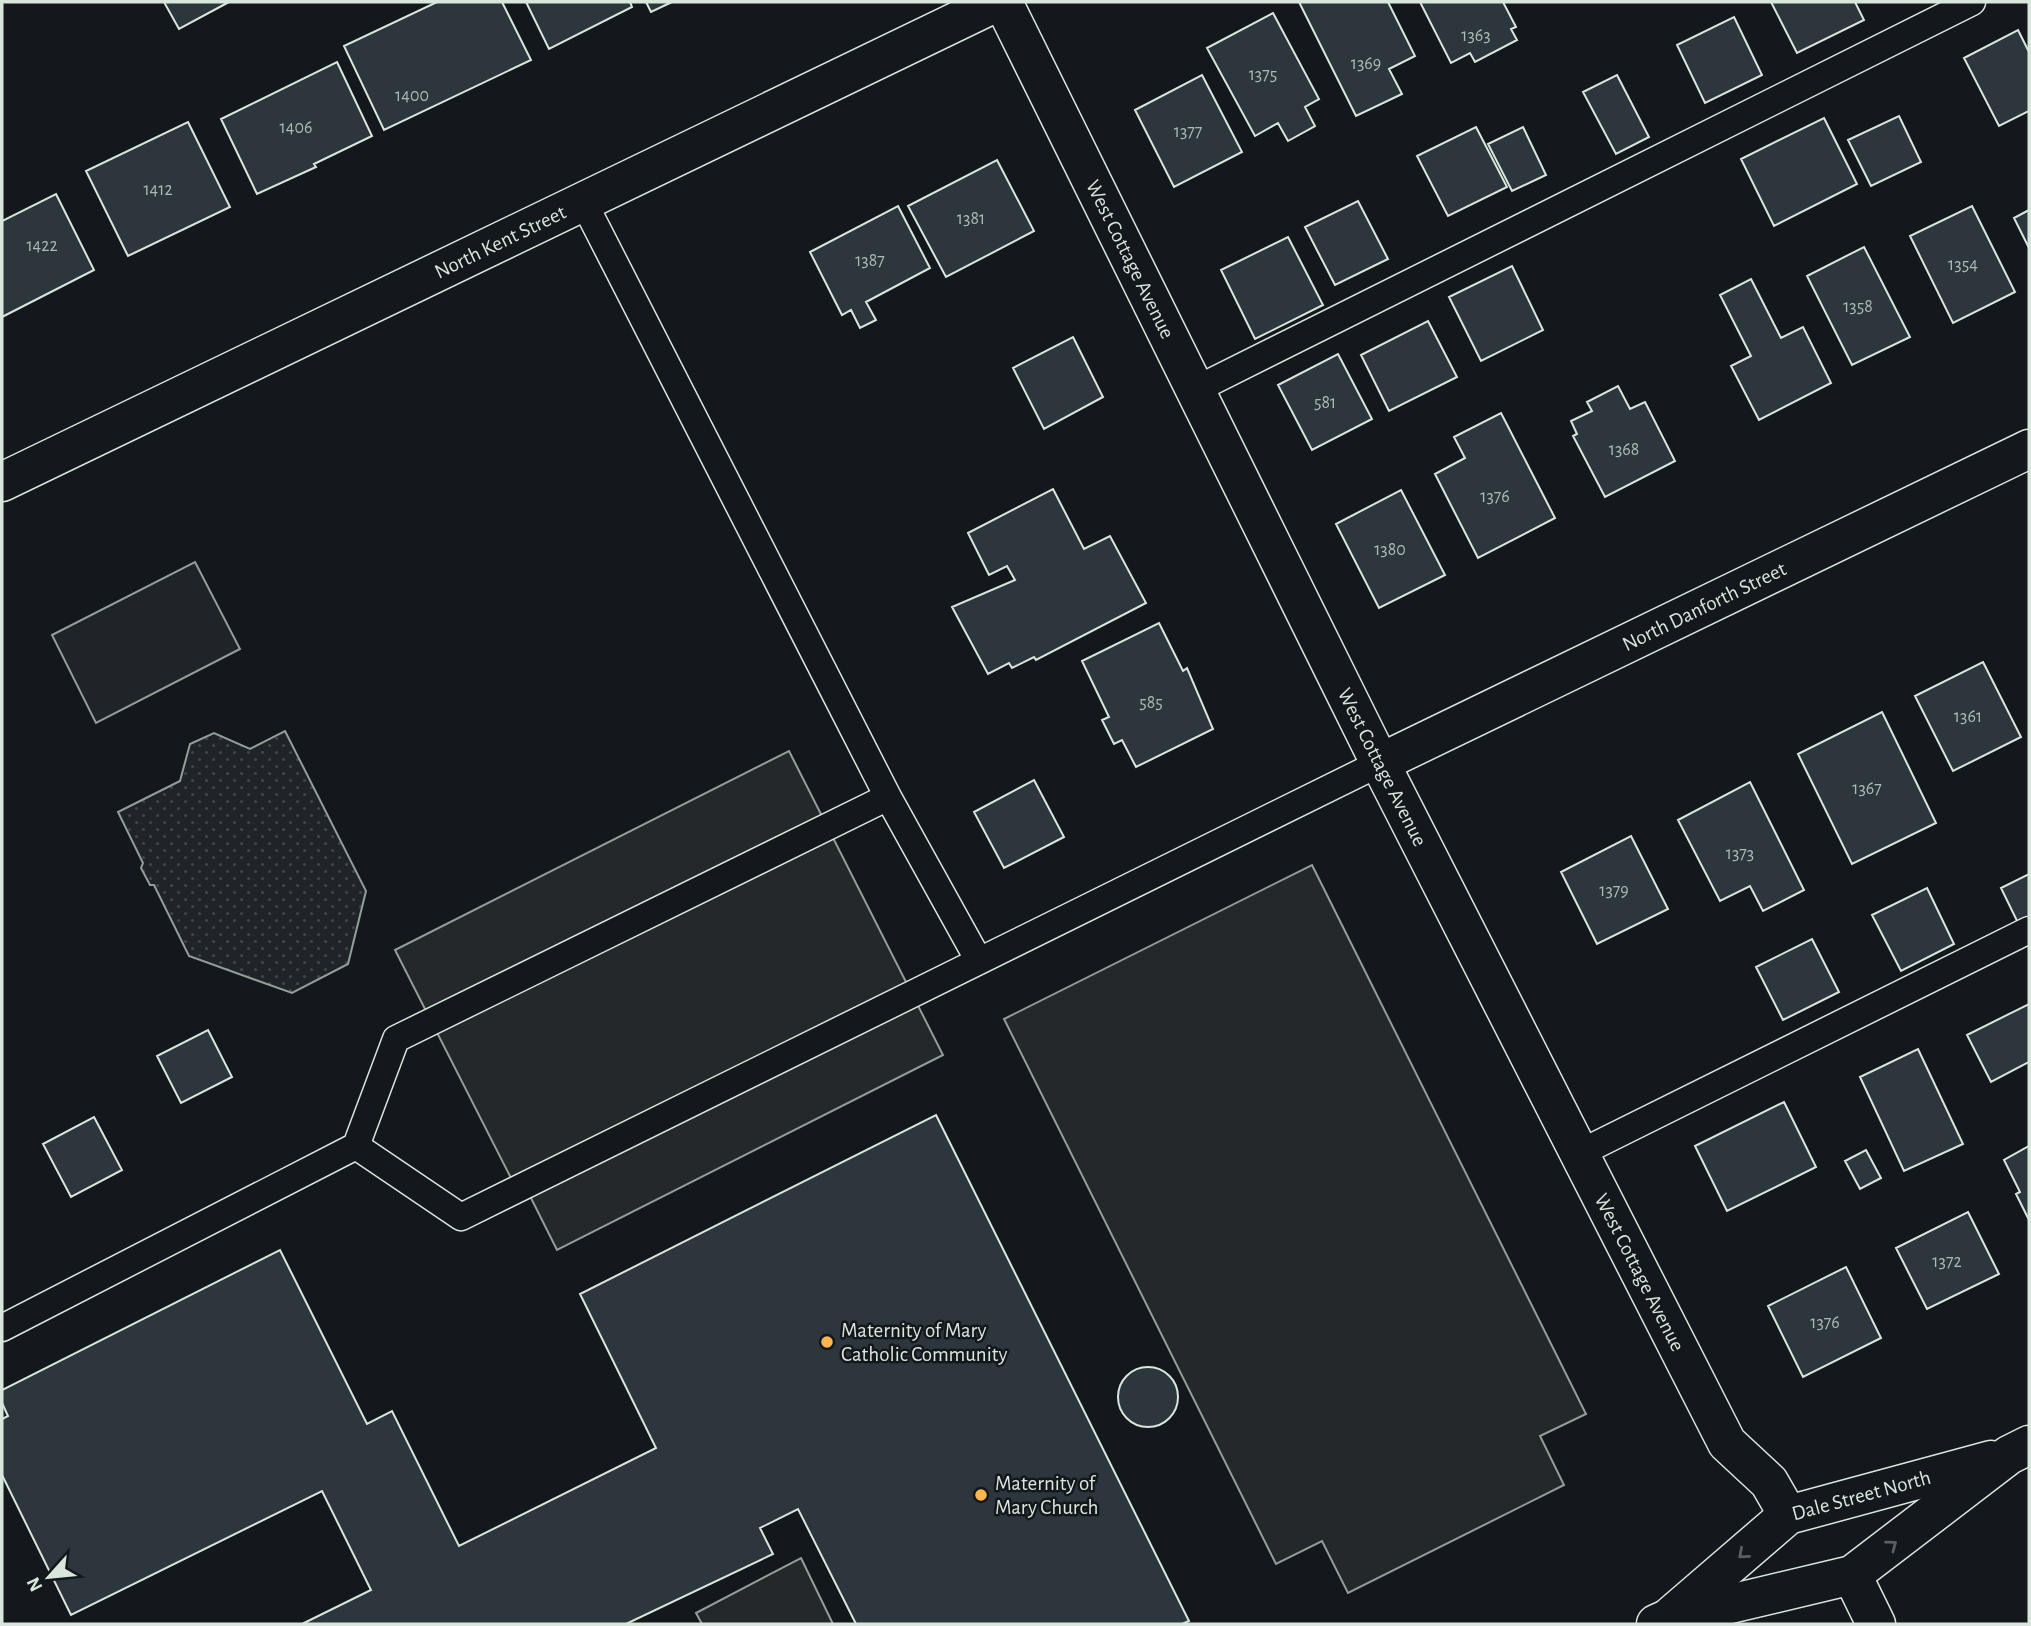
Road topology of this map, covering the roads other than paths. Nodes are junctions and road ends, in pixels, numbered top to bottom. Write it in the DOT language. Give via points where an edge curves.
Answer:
graph roads {
  1 [pos="1000,2"];
  2 [pos="1972,2"];
  3 [pos="584,203"];
  4 [pos="1195,390"];
  5 [pos="2029,449"];
  6 [pos="2,482"];
  7 [pos="1380,763"];
  8 [pos="888,797"];
  9 [pos="2029,930"];
  10 [pos="979,961"];
  11 [pos="356,1146"];
  12 [pos="1580,1153"];
  13 [pos="2,1328"];
  14 [pos="2019,1450"];
  15 [pos="1788,1515"];
  16 [pos="1852,1575"];
  17 [pos="1662,1622"];
  18 [pos="1876,1624"];
  1 -- 3 [label="street, North Kent Street"];
  1 -- 4 [label="street, West Cottage Avenue"];
  2 -- 4 [label="lane"];
  3 -- 6 [label="street, North Kent Street"];
  3 -- 8 [label="lane"];
  4 -- 7 [label="street, West Cottage Avenue"];
  5 -- 7 [label="street, North Danforth Street"];
  7 -- 10 [label="lane"];
  7 -- 12 [label="street, West Cottage Avenue"];
  8 -- 10 [label="lane"];
  8 -- 11 [label="lane" via="396,1039"];
  9 -- 12 [label="lane"];
  10 -- 11 [label="lane" via="461,1217"];
  11 -- 13 [label="lane"];
  12 -- 15 [label="street, West Cottage Avenue" via="1727,1443 1769,1482"];
  14 -- 15 [label="street, Dale Street North"];
  16 -- 14 [label="street, Dale Street North, one-way"];
  15 -- 17 [label="street, Dale Street North, one-way"];
  16 -- 17 [label="street, Dale Street North"];
  16 -- 18 [label="street"];
}
